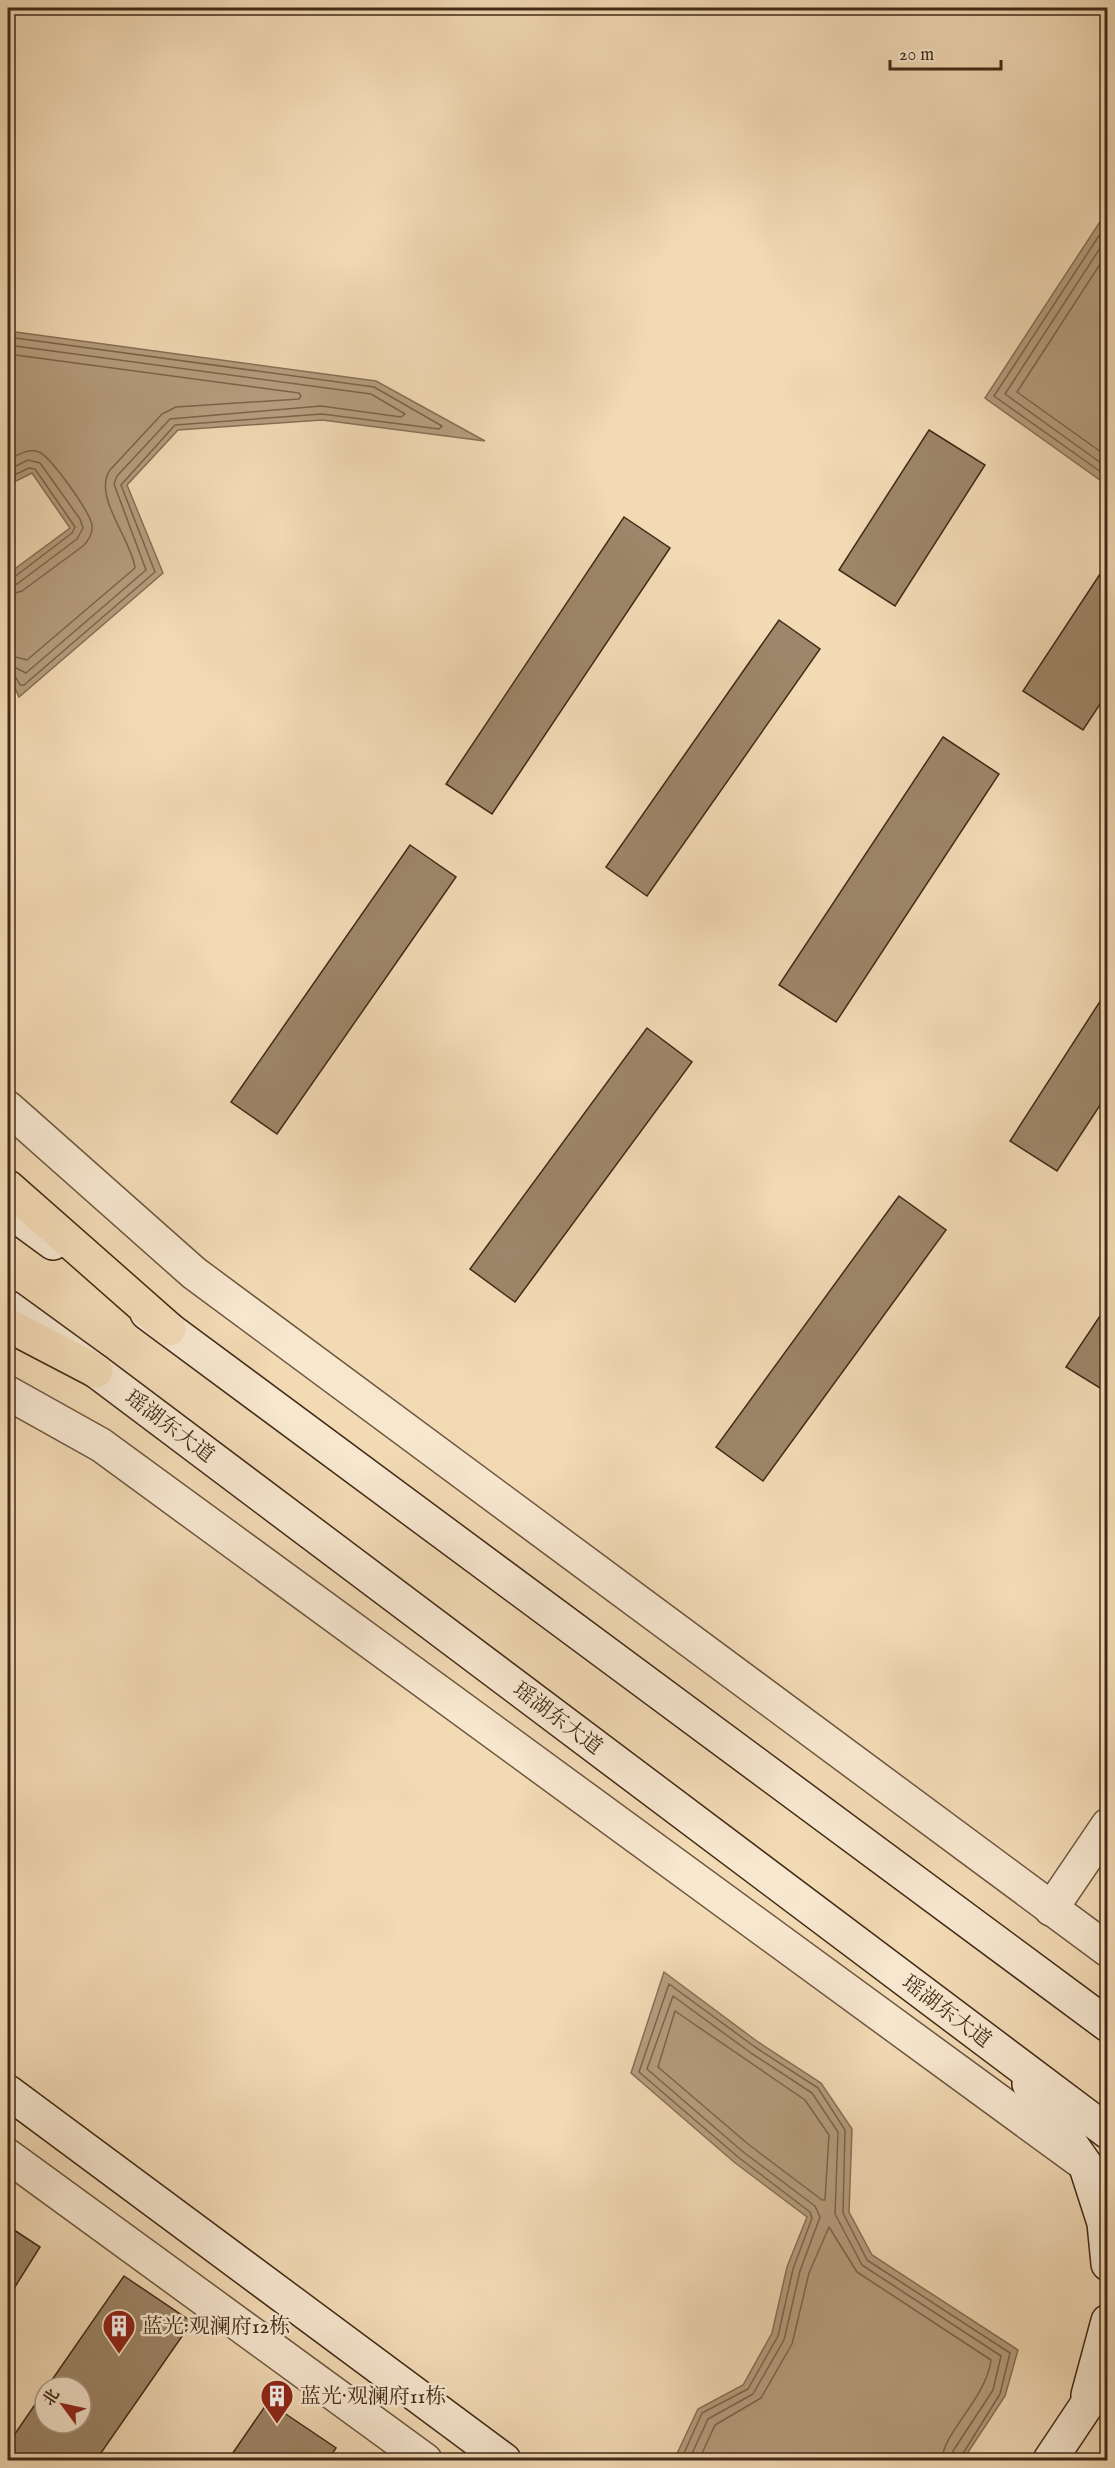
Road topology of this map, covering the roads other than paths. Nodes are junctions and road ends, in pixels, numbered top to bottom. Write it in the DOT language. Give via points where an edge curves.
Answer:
graph roads {
  1 [pos="8,1108"];
  2 [pos="8,1187"];
  3 [pos="8,1210"];
  4 [pos="8,1307"];
  5 [pos="8,1325"];
  6 [pos="169,1329"];
  7 [pos="96,1371"];
  8 [pos="8,1393"];
  9 [pos="1107,1825"];
  10 [pos="1051,1909"];
  11 [pos="1107,1950"];
  12 [pos="1059,1989"];
  13 [pos="1107,1996"];
  14 [pos="1107,2025"];
  15 [pos="1012,2060"];
  16 [pos="8,2092"];
  17 [pos="1107,2132"];
  18 [pos="8,2156"];
  19 [pos="1085,2164"];
  20 [pos="1107,2264"];
  21 [pos="1107,2321"];
  22 [pos="1107,2373"];
  23 [pos="1084,2408"];
  24 [pos="425,2460"];
  25 [pos="504,2460"];
  26 [pos="1050,2460"];
  1 -- 10 [label="street" via="194,1273"];
  2 -- 6 [label="main road"];
  3 -- 6 [label="street"];
  4 -- 7 [label="street, 瑶湖东大道"];
  5 -- 7 [label="main road"];
  6 -- 12 [label="street"];
  7 -- 15 [label="street, 瑶湖东大道"];
  8 -- 19 [label="street" via="101,1445"];
  9 -- 10 [label="street"];
  10 -- 11 [label="street"];
  12 -- 13 [label="street"];
  12 -- 14 [label="street"];
  15 -- 17 [label="street, 瑶湖东大道"];
  15 -- 19 [label="street"];
  16 -- 25 [label="street"];
  18 -- 24 [label="street"];
  19 -- 20 [label="street" via="1104,2223"];
  21 -- 23 [label="street"];
  22 -- 23 [label="street"];
  23 -- 26 [label="street"];
}
